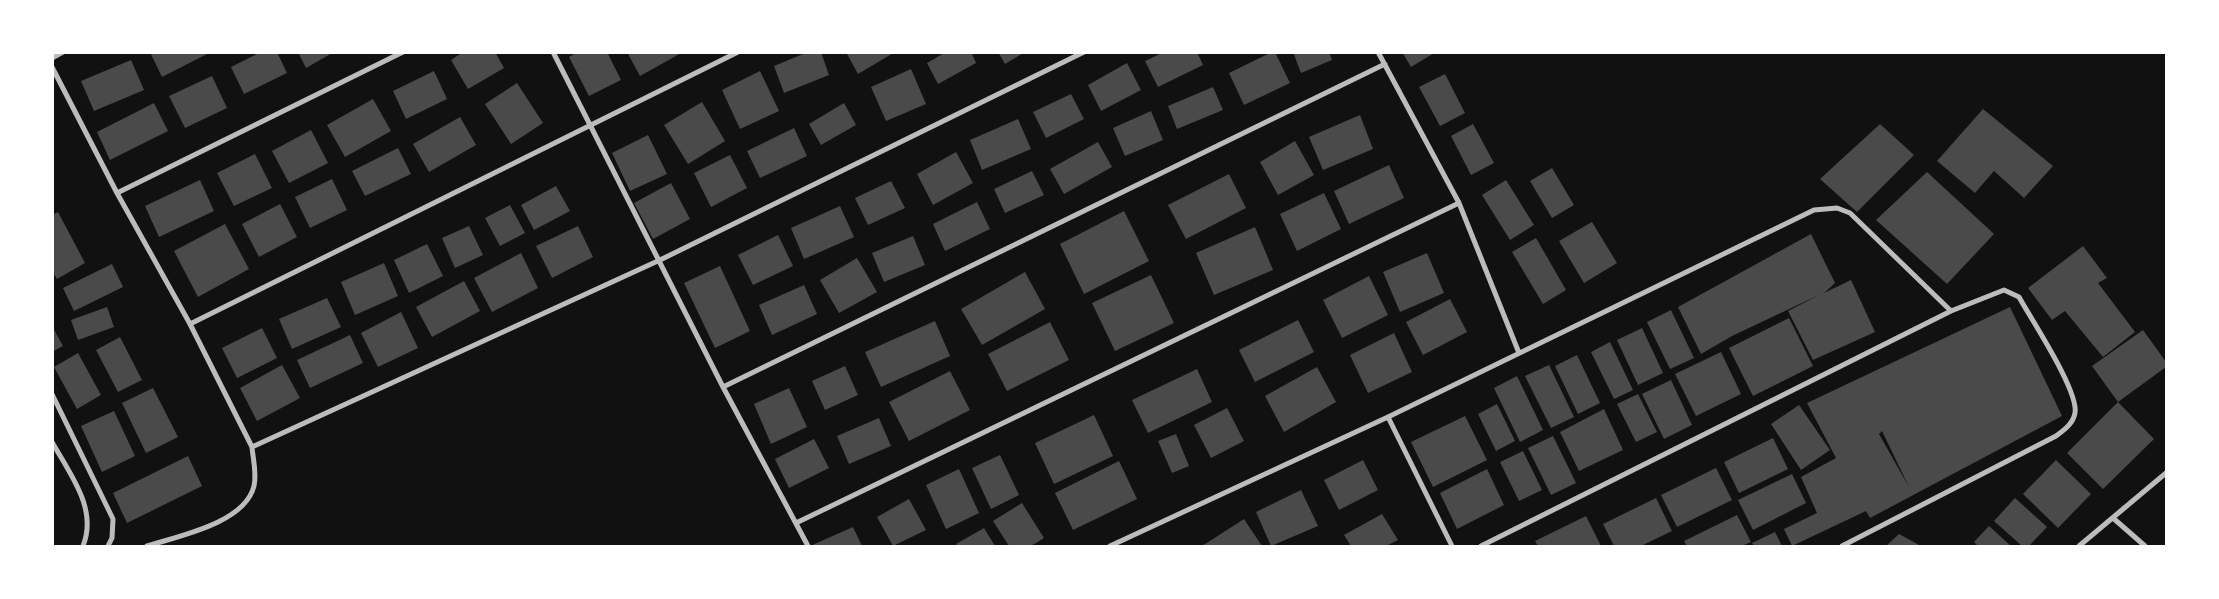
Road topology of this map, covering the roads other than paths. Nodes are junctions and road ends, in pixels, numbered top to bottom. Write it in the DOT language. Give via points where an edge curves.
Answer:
graph roads {
  1 [pos="63,52"];
  2 [pos="403,52"];
  3 [pos="553,52"];
  4 [pos="738,52"];
  5 [pos="1084,52"];
  6 [pos="1378,52"];
  7 [pos="52,58"];
  8 [pos="1385,64"];
  9 [pos="52,67"];
  10 [pos="590,124"];
  11 [pos="117,193"];
  12 [pos="1459,203"];
  13 [pos="660,260"];
  14 [pos="1951,311"];
  15 [pos="190,324"];
  16 [pos="1519,353"];
  17 [pos="723,386"];
  18 [pos="52,394"];
  19 [pos="1388,417"];
  20 [pos="52,442"];
  21 [pos="252,447"];
  22 [pos="2166,473"];
  23 [pos="2113,518"];
  24 [pos="796,523"];
  25 [pos="84,546"];
  26 [pos="108,546"];
  27 [pos="147,546"];
  28 [pos="808,546"];
  29 [pos="1110,546"];
  30 [pos="1452,546"];
  31 [pos="1481,546"];
  32 [pos="1842,546"];
  33 [pos="2078,546"];
  34 [pos="2145,546"];
  1 -- 7 [label="street"];
  2 -- 11 [label="street"];
  3 -- 10 [label="street"];
  4 -- 10 [label="street"];
  5 -- 13 [label="street"];
  6 -- 8 [label="street"];
  8 -- 12 [label="street"];
  8 -- 17 [label="street"];
  9 -- 11 [label="street"];
  10 -- 13 [label="street"];
  10 -- 15 [label="street"];
  11 -- 15 [label="street"];
  12 -- 16 [label="street"];
  12 -- 24 [label="street"];
  13 -- 17 [label="street"];
  13 -- 21 [label="street"];
  14 -- 16 [label="street" via="1850,213 1837,208 1814,210"];
  14 -- 31 [label="street"];
  14 -- 32 [label="street" via="2004,290 2019,297 2071,389 2076,412 2070,425 2056,436"];
  15 -- 21 [label="street"];
  16 -- 19 [label="street"];
  17 -- 24 [label="street"];
  18 -- 26 [label="street" via="113,519"];
  19 -- 29 [label="street"];
  19 -- 30 [label="street"];
  20 -- 25 [label="street" via="85,502 89,526"];
  21 -- 27 [label="street" via="254,485 248,501 232,516"];
  22 -- 23 [label="street"];
  23 -- 33 [label="street"];
  23 -- 34 [label="street"];
  24 -- 28 [label="street"];
}
